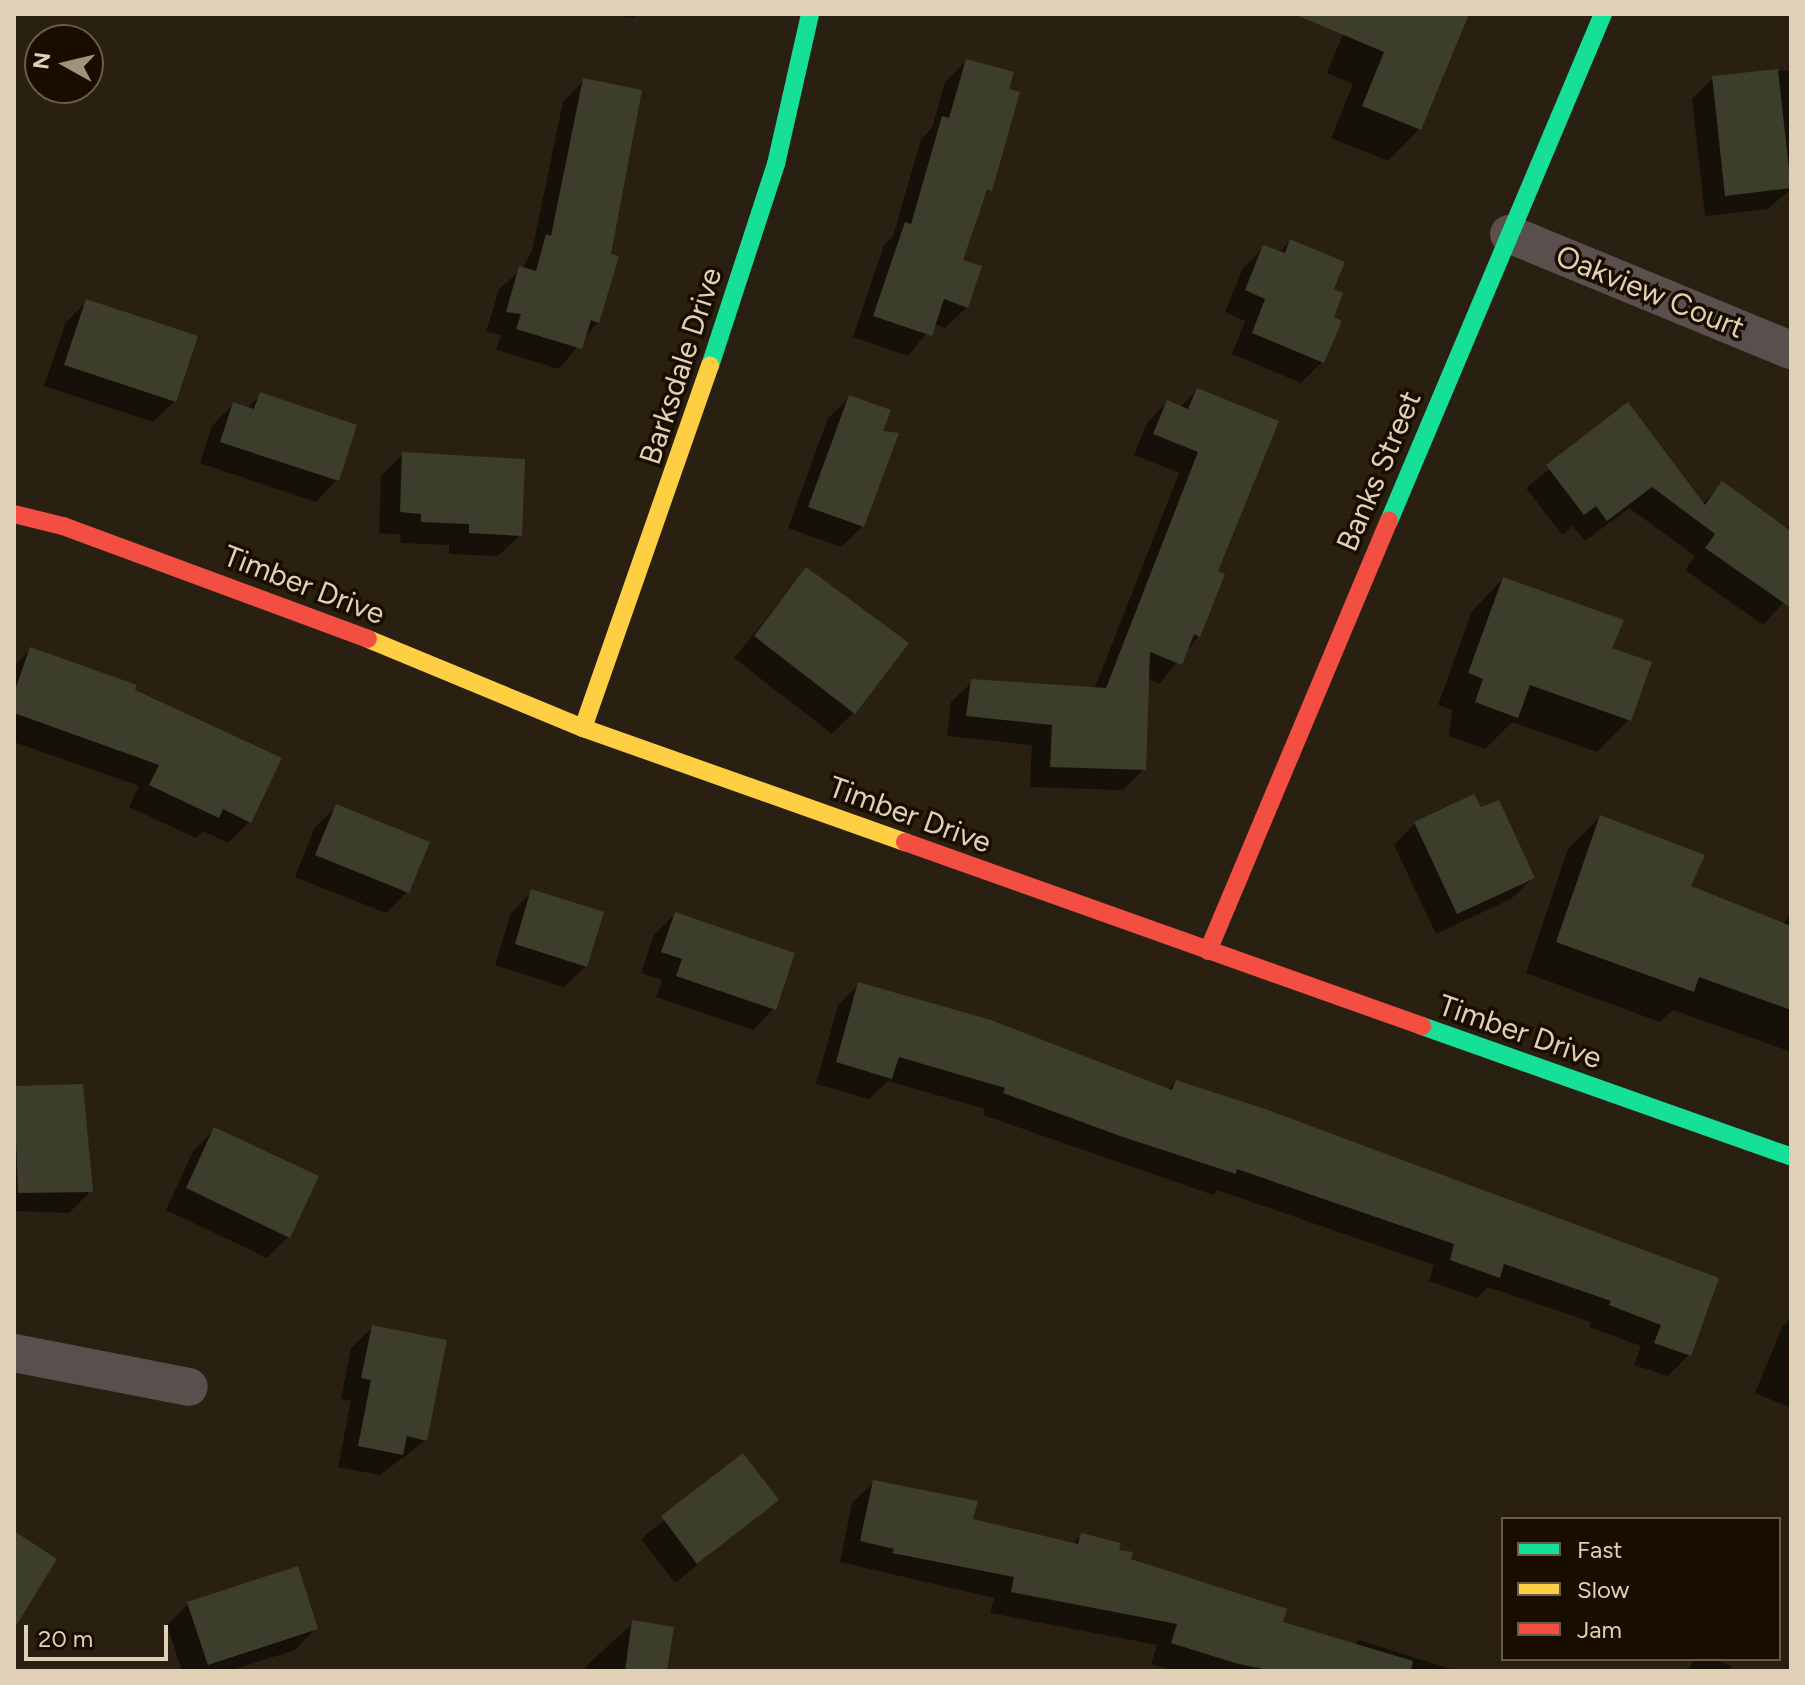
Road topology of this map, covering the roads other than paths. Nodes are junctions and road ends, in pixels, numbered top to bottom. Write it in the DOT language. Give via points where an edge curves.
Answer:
graph roads {
  1 [pos="810,14"];
  2 [pos="1603,14"];
  3 [pos="1509,234"];
  4 [pos="1791,350"];
  5 [pos="14,514"];
  6 [pos="583,728"];
  7 [pos="1208,951"];
  8 [pos="1791,1157"];
  9 [pos="14,1353"];
  10 [pos="189,1387"];
  1 -- 6 [label="street, Barksdale Drive" via="776,164 678,465"];
  2 -- 3 [label="street, Banks Street"];
  3 -- 4 [label="street, Oakview Court"];
  3 -- 7 [label="street, Banks Street"];
  5 -- 6 [label="street, Timber Drive" via="63,526 317,618"];
  6 -- 7 [label="street, Timber Drive"];
  7 -- 8 [label="street, Timber Drive"];
  9 -- 10 [label="street"];
}
